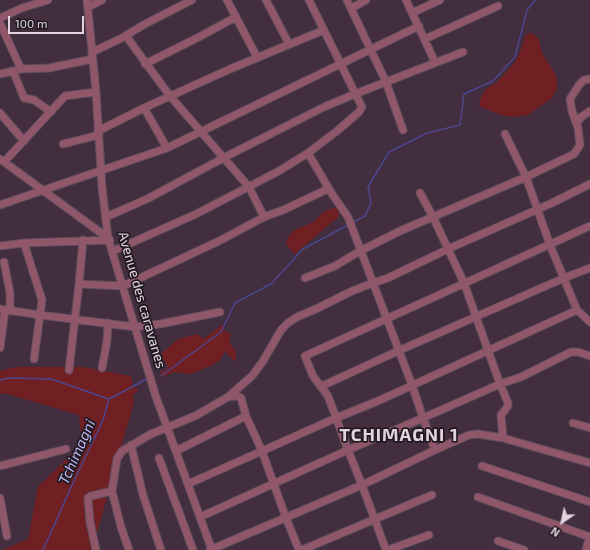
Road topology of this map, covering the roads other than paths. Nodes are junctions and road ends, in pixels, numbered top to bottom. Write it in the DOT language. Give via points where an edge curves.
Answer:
graph roads {
  1 [pos="48,0"];
  2 [pos="102,0"];
  3 [pos="192,0"];
  4 [pos="226,0"];
  5 [pos="266,0"];
  6 [pos="309,0"];
  7 [pos="347,0"];
  8 [pos="366,0"];
  9 [pos="406,0"];
  10 [pos="440,0"];
  11 [pos="88,4"];
  12 [pos="498,6"];
  13 [pos="352,8"];
  14 [pos="412,13"];
  15 [pos="236,17"];
  16 [pos="0,23"];
  17 [pos="419,26"];
  18 [pos="324,30"];
  19 [pos="126,36"];
  20 [pos="425,39"];
  21 [pos="289,44"];
  22 [pos="370,50"];
  23 [pos="463,52"];
  24 [pos="92,56"];
  25 [pos="257,58"];
  26 [pos="435,62"];
  27 [pos="145,64"];
  28 [pos="340,64"];
  29 [pos="21,69"];
  30 [pos="13,71"];
  31 [pos="0,74"];
  32 [pos="590,79"];
  33 [pos="386,82"];
  34 [pos="96,92"];
  35 [pos="355,94"];
  36 [pos="170,96"];
  37 [pos="144,108"];
  38 [pos="590,111"];
  39 [pos="51,112"];
  40 [pos="0,113"];
  41 [pos="577,123"];
  42 [pos="403,130"];
  43 [pos="200,131"];
  44 [pos="98,133"];
  45 [pos="505,134"];
  46 [pos="24,140"];
  47 [pos="63,144"];
  48 [pos="167,148"];
  49 [pos="308,153"];
  50 [pos="223,158"];
  51 [pos="2,160"];
  52 [pos="101,171"];
  53 [pos="526,177"];
  54 [pos="590,184"];
  55 [pos="249,187"];
  56 [pos="328,189"];
  57 [pos="44,190"];
  58 [pos="420,193"];
  59 [pos="0,205"];
  60 [pos="537,210"];
  61 [pos="106,217"];
  62 [pos="264,217"];
  63 [pos="433,217"];
  64 [pos="590,226"];
  65 [pos="109,239"];
  66 [pos="83,240"];
  67 [pos="24,243"];
  68 [pos="550,245"];
  69 [pos="0,246"];
  70 [pos="448,249"];
  71 [pos="113,251"];
  72 [pos="360,251"];
  73 [pos="4,262"];
  74 [pos="590,268"];
  75 [pos="4,276"];
  76 [pos="305,278"];
  77 [pos="564,278"];
  78 [pos="373,282"];
  79 [pos="464,283"];
  80 [pos="79,284"];
  81 [pos="123,286"];
  82 [pos="5,310"];
  83 [pos="577,310"];
  84 [pos="220,312"];
  85 [pos="40,315"];
  86 [pos="476,317"];
  87 [pos="76,319"];
  88 [pos="386,319"];
  89 [pos="590,322"];
  90 [pos="108,323"];
  91 [pos="135,327"];
  92 [pos="0,348"];
  93 [pos="488,350"];
  94 [pos="398,351"];
  95 [pos="590,356"];
  96 [pos="34,359"];
  97 [pos="102,368"];
  98 [pos="69,370"];
  99 [pos="500,384"];
  100 [pos="412,385"];
  101 [pos="322,386"];
  102 [pos="228,397"];
  103 [pos="246,416"];
  104 [pos="336,418"];
  105 [pos="423,418"];
  106 [pos="574,423"];
  107 [pos="168,427"];
  108 [pos="590,428"];
  109 [pos="503,438"];
  110 [pos="131,445"];
  111 [pos="66,449"];
  112 [pos="348,450"];
  113 [pos="435,450"];
  114 [pos="176,451"];
  115 [pos="262,451"];
  116 [pos="159,458"];
  117 [pos="590,463"];
  118 [pos="0,466"];
  119 [pos="482,466"];
  120 [pos="188,484"];
  121 [pos="274,484"];
  122 [pos="362,485"];
  123 [pos="112,491"];
  124 [pos="432,495"];
  125 [pos="478,497"];
  126 [pos="0,498"];
  127 [pos="590,502"];
  128 [pos="200,517"];
  129 [pos="286,518"];
  130 [pos="374,518"];
  131 [pos="429,535"];
  132 [pos="7,536"];
  133 [pos="590,537"];
  134 [pos="498,541"];
  135 [pos="96,550"];
  136 [pos="129,550"];
  137 [pos="161,550"];
  138 [pos="193,550"];
  139 [pos="211,550"];
  140 [pos="301,550"];
  141 [pos="387,550"];
  142 [pos="524,550"];
  143 [pos="586,550"];
  1 -- 16 [label="street" via="22,8"];
  2 -- 11 [label="street"];
  3 -- 19 [label="street"];
  4 -- 15 [label="street"];
  5 -- 21 [label="street"];
  6 -- 18 [label="street"];
  7 -- 13 [label="street"];
  8 -- 13 [label="street"];
  9 -- 14 [label="street"];
  10 -- 14 [label="street"];
  11 -- 24 [label="street, Avenue des caravanes"];
  12 -- 20 [label="street"];
  13 -- 22 [label="street"];
  14 -- 17 [label="street"];
  15 -- 25 [label="street"];
  15 -- 27 [label="street"];
  16 -- 29 [label="street"];
  17 -- 20 [label="street"];
  17 -- 22 [label="street"];
  18 -- 21 [label="street"];
  18 -- 28 [label="street"];
  19 -- 24 [label="street"];
  19 -- 27 [label="street"];
  20 -- 26 [label="street"];
  21 -- 25 [label="street"];
  22 -- 28 [label="street"];
  22 -- 33 [label="street"];
  23 -- 26 [label="street"];
  24 -- 29 [label="street" via="49,68"];
  24 -- 34 [label="street, Avenue des caravanes"];
  25 -- 36 [label="street"];
  26 -- 33 [label="street"];
  27 -- 36 [label="street"];
  28 -- 35 [label="street"];
  28 -- 43 [label="street"];
  29 -- 30 [label="street"];
  30 -- 31 [label="street"];
  30 -- 39 [label="street" via="24,98 34,100"];
  32 -- 41 [label="street" via="579,85 570,99"];
  33 -- 35 [label="street"];
  33 -- 42 [label="street"];
  34 -- 39 [label="street" via="65,96"];
  34 -- 44 [label="street, Avenue des caravanes"];
  35 -- 49 [label="street" via="362,107 359,112"];
  35 -- 50 [label="street"];
  36 -- 37 [label="street"];
  36 -- 43 [label="street"];
  37 -- 44 [label="street"];
  37 -- 48 [label="street"];
  38 -- 41 [label="street"];
  39 -- 46 [label="street"];
  40 -- 46 [label="street"];
  41 -- 53 [label="street" via="580,145 574,154"];
  43 -- 48 [label="street"];
  43 -- 50 [label="street"];
  44 -- 47 [label="street"];
  44 -- 52 [label="street, Avenue des caravanes"];
  45 -- 53 [label="street"];
  46 -- 51 [label="street"];
  48 -- 52 [label="street"];
  49 -- 55 [label="street"];
  49 -- 56 [label="street"];
  50 -- 55 [label="street"];
  50 -- 61 [label="street" via="147,199"];
  51 -- 57 [label="street"];
  52 -- 57 [label="street"];
  52 -- 61 [label="street, Avenue des caravanes"];
  53 -- 60 [label="street"];
  53 -- 63 [label="street"];
  54 -- 60 [label="street"];
  55 -- 62 [label="street"];
  55 -- 71 [label="street"];
  56 -- 62 [label="street"];
  56 -- 72 [label="street" via="348,217"];
  57 -- 59 [label="street"];
  57 -- 65 [label="street"];
  58 -- 63 [label="street"];
  60 -- 68 [label="street"];
  60 -- 70 [label="street"];
  61 -- 65 [label="street, Avenue des caravanes"];
  62 -- 81 [label="street" via="219,242"];
  63 -- 70 [label="street"];
  63 -- 72 [label="street"];
  64 -- 68 [label="street"];
  65 -- 66 [label="street"];
  65 -- 71 [label="street, Avenue des caravanes"];
  66 -- 67 [label="street"];
  66 -- 80 [label="street"];
  67 -- 69 [label="street"];
  67 -- 85 [label="street" via="42,300"];
  68 -- 77 [label="street"];
  68 -- 79 [label="street"];
  70 -- 78 [label="street" via="388,278"];
  70 -- 79 [label="street"];
  71 -- 81 [label="street, Avenue des caravanes"];
  72 -- 76 [label="street" via="335,266"];
  72 -- 78 [label="street"];
  73 -- 75 [label="street"];
  74 -- 77 [label="street"];
  75 -- 82 [label="street" via="10,293"];
  77 -- 83 [label="street"];
  77 -- 86 [label="street"];
  78 -- 88 [label="street"];
  78 -- 102 [label="street" via="288,323 252,376"];
  79 -- 86 [label="street"];
  79 -- 88 [label="street"];
  80 -- 81 [label="street"];
  80 -- 87 [label="street"];
  81 -- 91 [label="street, Avenue des caravanes"];
  82 -- 85 [label="street"];
  82 -- 92 [label="street"];
  83 -- 89 [label="street"];
  83 -- 93 [label="street"];
  84 -- 91 [label="street"];
  85 -- 87 [label="street"];
  85 -- 96 [label="street"];
  86 -- 93 [label="street"];
  86 -- 94 [label="street"];
  87 -- 90 [label="street"];
  87 -- 98 [label="street"];
  88 -- 94 [label="street"];
  88 -- 101 [label="street" via="304,356 313,376"];
  90 -- 91 [label="street"];
  90 -- 97 [label="street"];
  91 -- 107 [label="street, Avenue des caravanes"];
  93 -- 99 [label="street"];
  93 -- 100 [label="street"];
  94 -- 100 [label="street"];
  94 -- 101 [label="street"];
  95 -- 99 [label="street" via="571,352"];
  99 -- 105 [label="street"];
  99 -- 109 [label="street" via="508,403 501,415"];
  100 -- 104 [label="street"];
  100 -- 105 [label="street"];
  101 -- 104 [label="street"];
  102 -- 103 [label="street" via="241,398"];
  102 -- 107 [label="street" via="195,416"];
  103 -- 114 [label="street"];
  103 -- 115 [label="street"];
  104 -- 112 [label="street"];
  104 -- 115 [label="street"];
  105 -- 112 [label="street"];
  105 -- 113 [label="street"];
  106 -- 108 [label="street"];
  107 -- 110 [label="street"];
  107 -- 114 [label="street, Avenue des caravanes"];
  109 -- 113 [label="street" via="469,435"];
  109 -- 117 [label="street"];
  110 -- 123 [label="street" via="118,455"];
  110 -- 137 [label="street" via="143,495"];
  111 -- 118 [label="street"];
  112 -- 121 [label="street"];
  112 -- 122 [label="street"];
  113 -- 122 [label="street"];
  114 -- 120 [label="street, Avenue des caravanes"];
  115 -- 120 [label="street"];
  115 -- 121 [label="street"];
  116 -- 138 [label="street"];
  119 -- 127 [label="street"];
  120 -- 128 [label="street, Avenue des caravanes"];
  121 -- 128 [label="street"];
  121 -- 129 [label="street"];
  122 -- 129 [label="street"];
  122 -- 130 [label="street"];
  123 -- 135 [label="street" via="88,498"];
  123 -- 136 [label="street"];
  124 -- 130 [label="street"];
  125 -- 133 [label="street"];
  126 -- 132 [label="street"];
  128 -- 139 [label="street, Avenue des caravanes"];
  129 -- 139 [label="street"];
  129 -- 140 [label="street"];
  130 -- 140 [label="street"];
  130 -- 141 [label="street"];
  131 -- 141 [label="street"];
  133 -- 143 [label="street"];
  134 -- 142 [label="street"];
}
